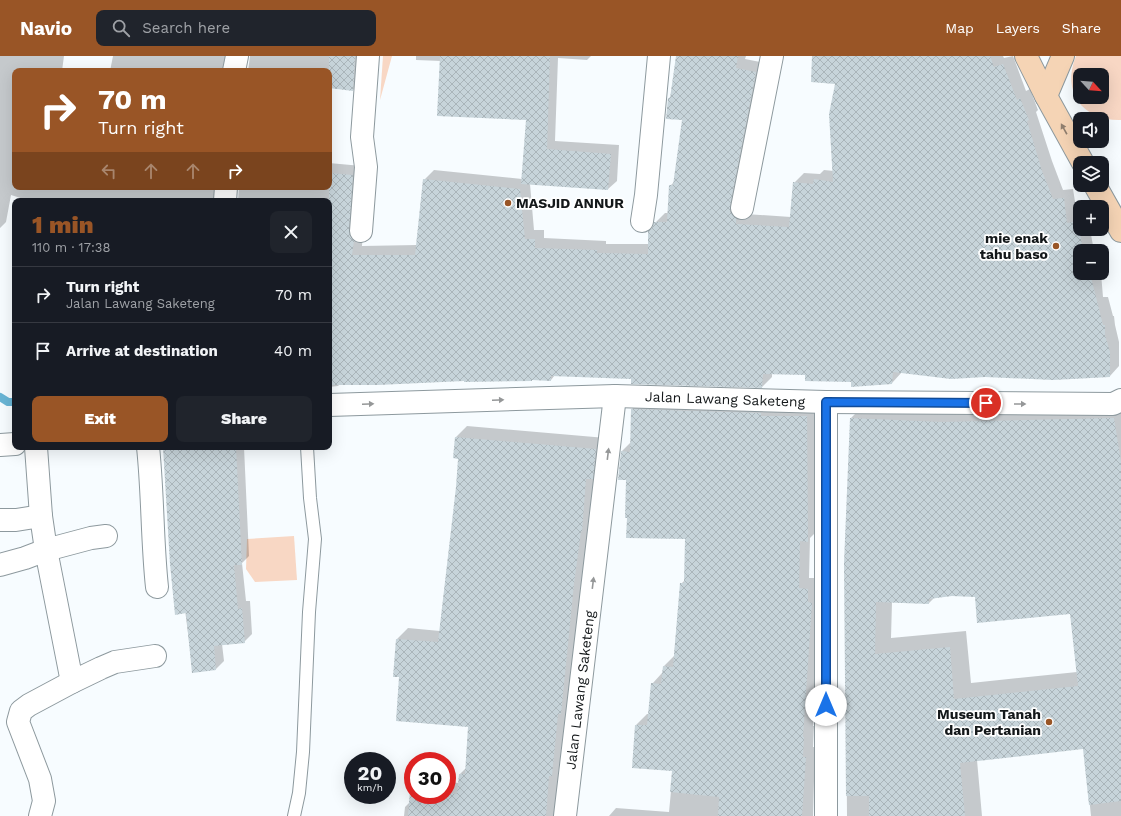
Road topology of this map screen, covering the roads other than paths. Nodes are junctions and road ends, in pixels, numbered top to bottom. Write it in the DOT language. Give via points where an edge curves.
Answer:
graph roads {
  1 [pos="237,56"];
  2 [pos="368,56"];
  3 [pos="659,56"];
  4 [pos="772,56"];
  5 [pos="1026,56"];
  6 [pos="1063,56"];
  7 [pos="235,68"];
  8 [pos="1046,96"];
  9 [pos="1079,156"];
  10 [pos="1099,192"];
  11 [pos="742,208"];
  12 [pos="642,221"];
  13 [pos="361,231"];
  14 [pos="1121,231"];
  15 [pos="615,396"];
  16 [pos="1121,400"];
  17 [pos="826,402"];
  18 [pos="332,405"];
  19 [pos="12,444"];
  20 [pos="0,445"];
  21 [pos="36,450"];
  22 [pos="148,450"];
  23 [pos="307,450"];
  24 [pos="42,516"];
  25 [pos="0,520"];
  26 [pos="106,536"];
  27 [pos="46,550"];
  28 [pos="0,565"];
  29 [pos="157,587"];
  30 [pos="155,656"];
  31 [pos="72,682"];
  32 [pos="40,816"];
  33 [pos="294,816"];
  34 [pos="564,816"];
  35 [pos="826,816"];
  1 -- 7 [label="street"];
  2 -- 13 [label="street" via="362,137 366,166"];
  3 -- 12 [label="street"];
  4 -- 11 [label="street"];
  5 -- 8 [label="main road"];
  6 -- 8 [label="main road"];
  9 -- 8 [label="main road, one-way"];
  10 -- 14 [label="main road"];
  15 -- 17 [label="street, Jalan Lawang Saketeng"];
  18 -- 15 [label="street, Jalan Lawang Saketeng, one-way"];
  34 -- 15 [label="street, Jalan Lawang Saketeng, one-way"];
  17 -- 16 [label="street, Jalan Lawang Saketeng, one-way" via="1113,404"];
  17 -- 35 [label="street"];
  19 -- 20 [label="street"];
  21 -- 24 [label="street"];
  22 -- 29 [label="street"];
  23 -- 33 [label="lane" via="314,539 303,752"];
  24 -- 25 [label="street"];
  24 -- 27 [label="street"];
  26 -- 27 [label="street"];
  27 -- 28 [label="street"];
  27 -- 31 [label="street"];
  30 -- 31 [label="street" via="115,662"];
  31 -- 32 [label="street" via="29,705 21,712 18,722 40,779 44,801"];
}
